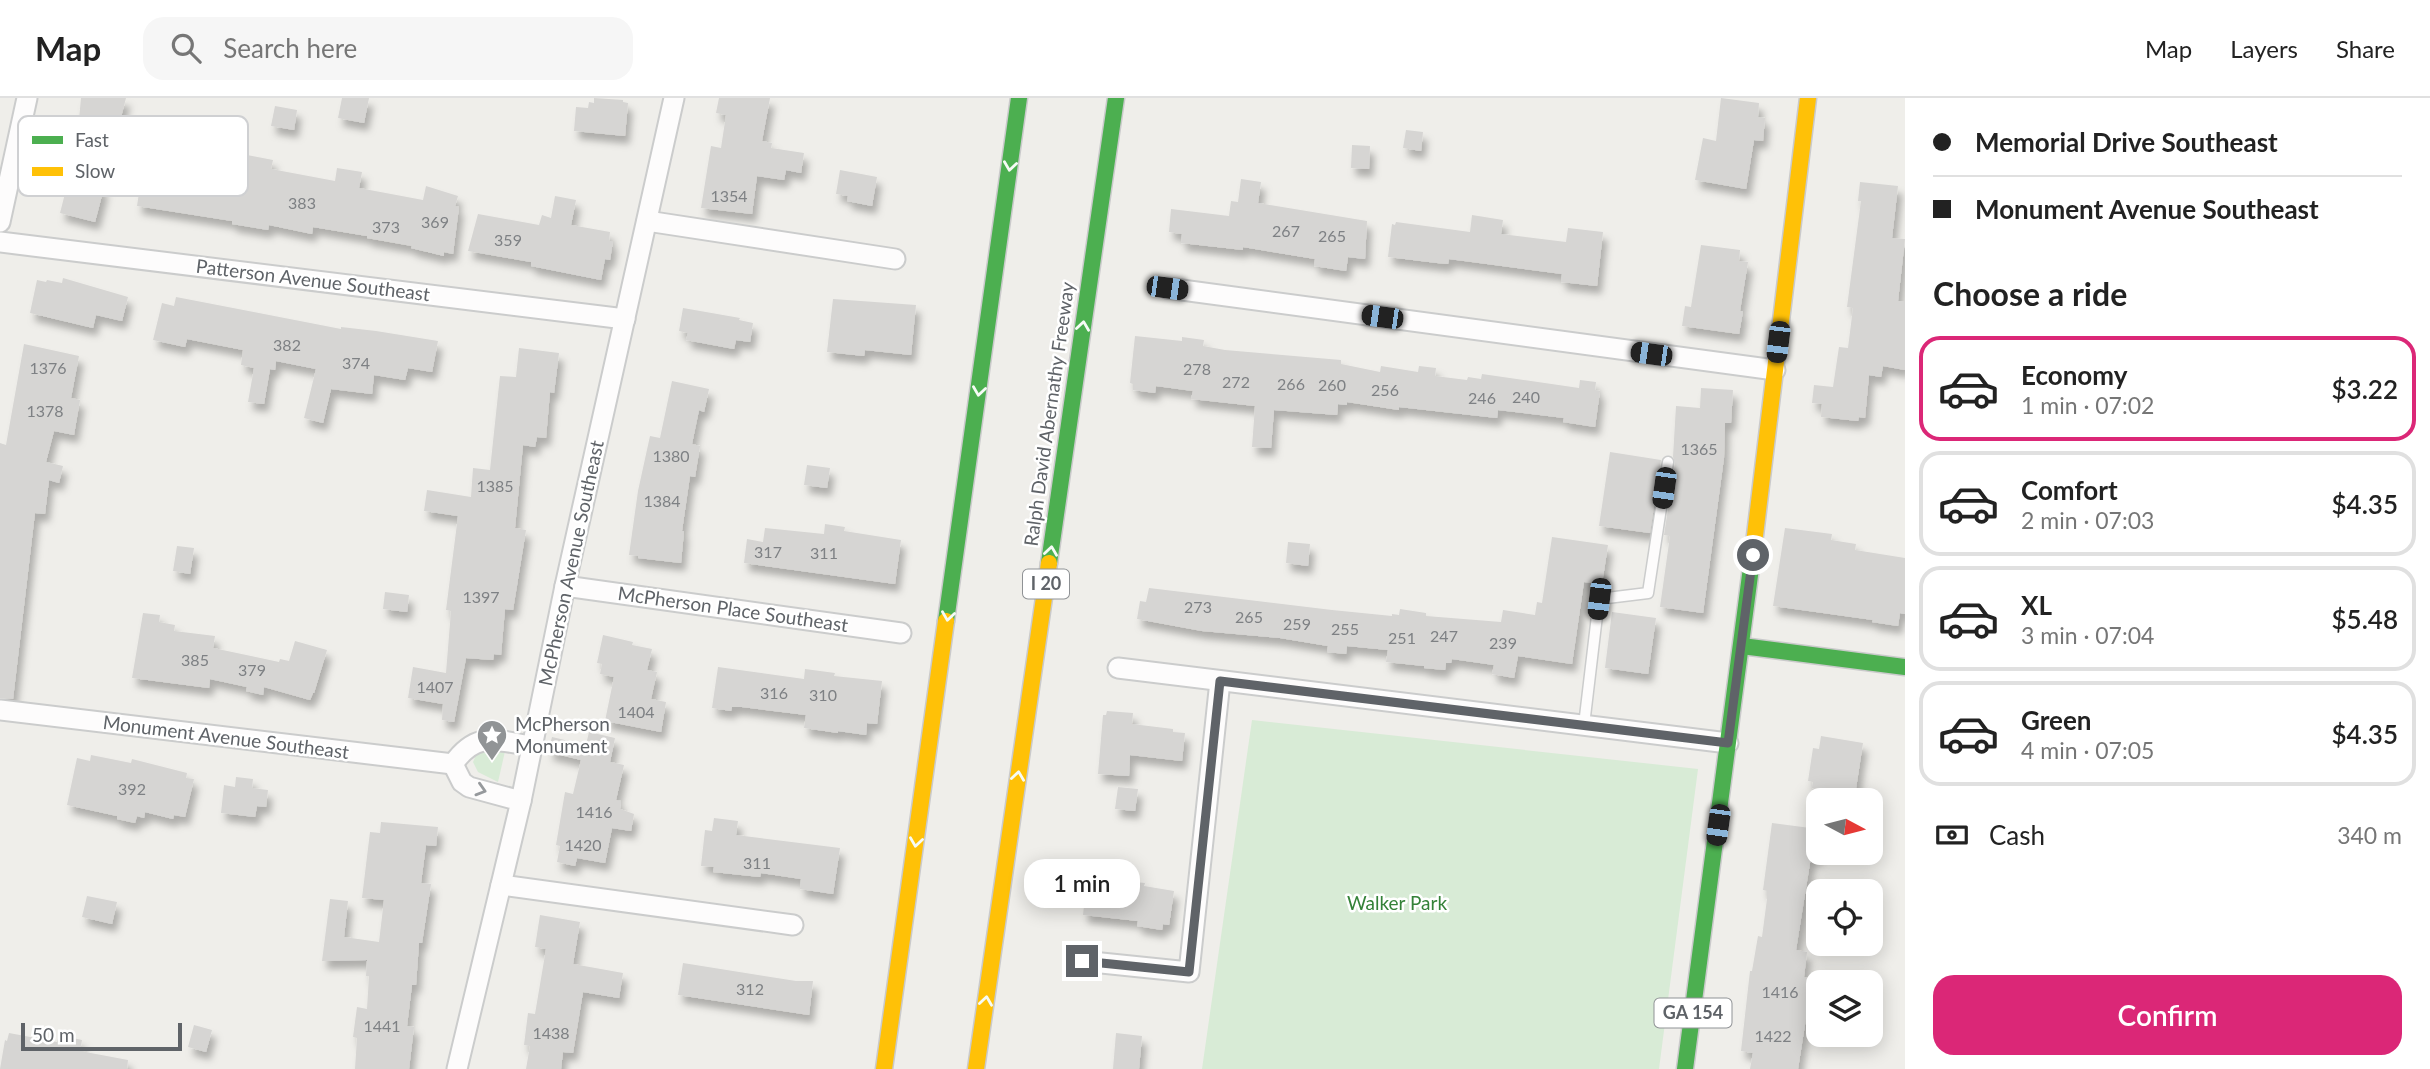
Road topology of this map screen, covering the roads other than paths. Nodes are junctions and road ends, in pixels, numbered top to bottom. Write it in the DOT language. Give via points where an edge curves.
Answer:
graph roads {
  1 [pos="27,98"];
  2 [pos="674,98"];
  3 [pos="1019,98"];
  4 [pos="1116,98"];
  5 [pos="1808,98"];
  6 [pos="23,116"];
  7 [pos="18,139"];
  8 [pos="647,221"];
  9 [pos="0,222"];
  10 [pos="0,242"];
  11 [pos="895,259"];
  12 [pos="1167,288"];
  13 [pos="625,319"];
  14 [pos="1775,370"];
  15 [pos="1668,462"];
  16 [pos="565,586"];
  17 [pos="901,632"];
  18 [pos="1742,646"];
  19 [pos="1905,667"];
  20 [pos="1118,668"];
  21 [pos="1220,681"];
  22 [pos="0,710"];
  23 [pos="1584,725"];
  24 [pos="1728,743"];
  25 [pos="533,746"];
  26 [pos="453,764"];
  27 [pos="521,801"];
  28 [pos="501,885"];
  29 [pos="793,925"];
  30 [pos="1082,961"];
  31 [pos="457,1069"];
  32 [pos="884,1069"];
  33 [pos="976,1069"];
  34 [pos="1685,1069"];
  1 -- 6 [label="street"];
  2 -- 8 [label="street, McPherson Avenue Southeast"];
  3 -- 32 [label="main road, one-way"];
  33 -- 4 [label="main road, Ralph David Abernathy Freeway / I 20, one-way"];
  5 -- 14 [label="main road, GA 154"];
  7 -- 9 [label="street"];
  8 -- 11 [label="street"];
  8 -- 13 [label="street, McPherson Avenue Southeast"];
  10 -- 13 [label="street, Patterson Avenue Southeast"];
  12 -- 14 [label="street"];
  13 -- 16 [label="street, McPherson Avenue Southeast"];
  14 -- 18 [label="main road, GA 154"];
  15 -- 23 [label="lane" via="1648,593 1599,599"];
  16 -- 17 [label="street, McPherson Place Southeast"];
  16 -- 25 [label="street, McPherson Avenue Southeast"];
  18 -- 19 [label="main road"];
  18 -- 24 [label="main road, GA 154"];
  20 -- 21 [label="street"];
  21 -- 23 [label="street"];
  21 -- 30 [label="street" via="1189,972"];
  22 -- 26 [label="street, Monument Avenue Southeast"];
  23 -- 24 [label="street"];
  24 -- 34 [label="main road, GA 154"];
  25 -- 26 [label="street" via="491,741 469,744"];
  25 -- 27 [label="street, McPherson Avenue Southeast"];
  26 -- 27 [label="street, one-way" via="468,787"];
  27 -- 28 [label="street, McPherson Avenue Southeast"];
  28 -- 29 [label="street"];
  28 -- 31 [label="street, McPherson Avenue Southeast"];
}
